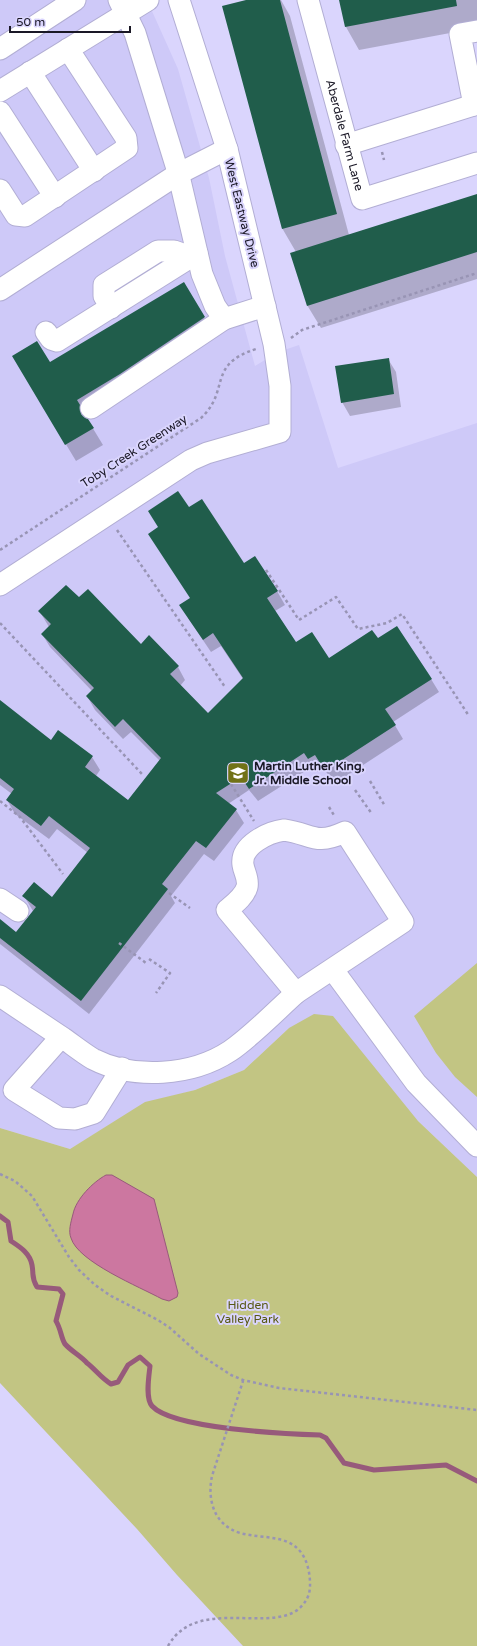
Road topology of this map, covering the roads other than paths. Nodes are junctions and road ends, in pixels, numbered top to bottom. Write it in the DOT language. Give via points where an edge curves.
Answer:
graph roads {
  1 [pos="75,0"];
  2 [pos="148,0"];
  3 [pos="179,0"];
  4 [pos="308,0"];
  5 [pos="122,7"];
  6 [pos="477,31"];
  7 [pos="0,49"];
  8 [pos="68,49"];
  9 [pos="30,72"];
  10 [pos="0,91"];
  11 [pos="475,104"];
  12 [pos="0,112"];
  13 [pos="346,145"];
  14 [pos="227,149"];
  15 [pos="477,163"];
  16 [pos="94,171"];
  17 [pos="178,174"];
  18 [pos="0,190"];
  19 [pos="55,197"];
  20 [pos="194,255"];
  21 [pos="1,287"];
  22 [pos="265,306"];
  23 [pos="224,319"];
  24 [pos="46,332"];
  25 [pos="91,408"];
  26 [pos="0,585"];
  27 [pos="0,899"];
  28 [pos="18,911"];
  29 [pos="333,970"];
  30 [pos="296,993"];
  31 [pos="0,996"];
  32 [pos="61,1037"];
  33 [pos="122,1068"];
  34 [pos="7,1085"];
  35 [pos="477,1146"];
  1 -- 7 [label="street"];
  2 -- 5 [label="street"];
  3 -- 14 [label="street, West Eastway Drive"];
  4 -- 13 [label="street, Aberdale Farm Lane"];
  5 -- 8 [label="street"];
  5 -- 17 [label="street" via="135,33"];
  6 -- 11 [label="street" via="460,34"];
  8 -- 9 [label="street"];
  8 -- 16 [label="street" via="127,143 127,148 122,153"];
  9 -- 10 [label="street"];
  9 -- 16 [label="street"];
  11 -- 13 [label="street"];
  12 -- 19 [label="street"];
  13 -- 15 [label="street, Aberdale Farm Lane" via="362,199"];
  14 -- 17 [label="street"];
  14 -- 22 [label="street, West Eastway Drive"];
  16 -- 19 [label="street"];
  17 -- 20 [label="street"];
  17 -- 21 [label="street"];
  18 -- 19 [label="street" via="19,216 25,216"];
  20 -- 23 [label="street" via="207,290"];
  20 -- 24 [label="street" via="57,341 51,339"];
  22 -- 23 [label="street"];
  22 -- 26 [label="street, West Eastway Drive" via="280,386 279,434 207,453 191,460"];
  23 -- 25 [label="street"];
  27 -- 28 [label="street"];
  29 -- 30 [label="street"];
  29 -- 30 [label="street" via="403,922 345,832 331,839 318,840 290,831 270,832 250,847 244,855 247,886 242,896 227,910"];
  29 -- 35 [label="street" via="416,1083"];
  30 -- 33 [label="street" via="231,1050 213,1061 168,1072"];
  31 -- 32 [label="street"];
  32 -- 33 [label="street" via="93,1059"];
  32 -- 34 [label="street"];
  33 -- 34 [label="street" via="94,1113 75,1120 59,1118"];
}
